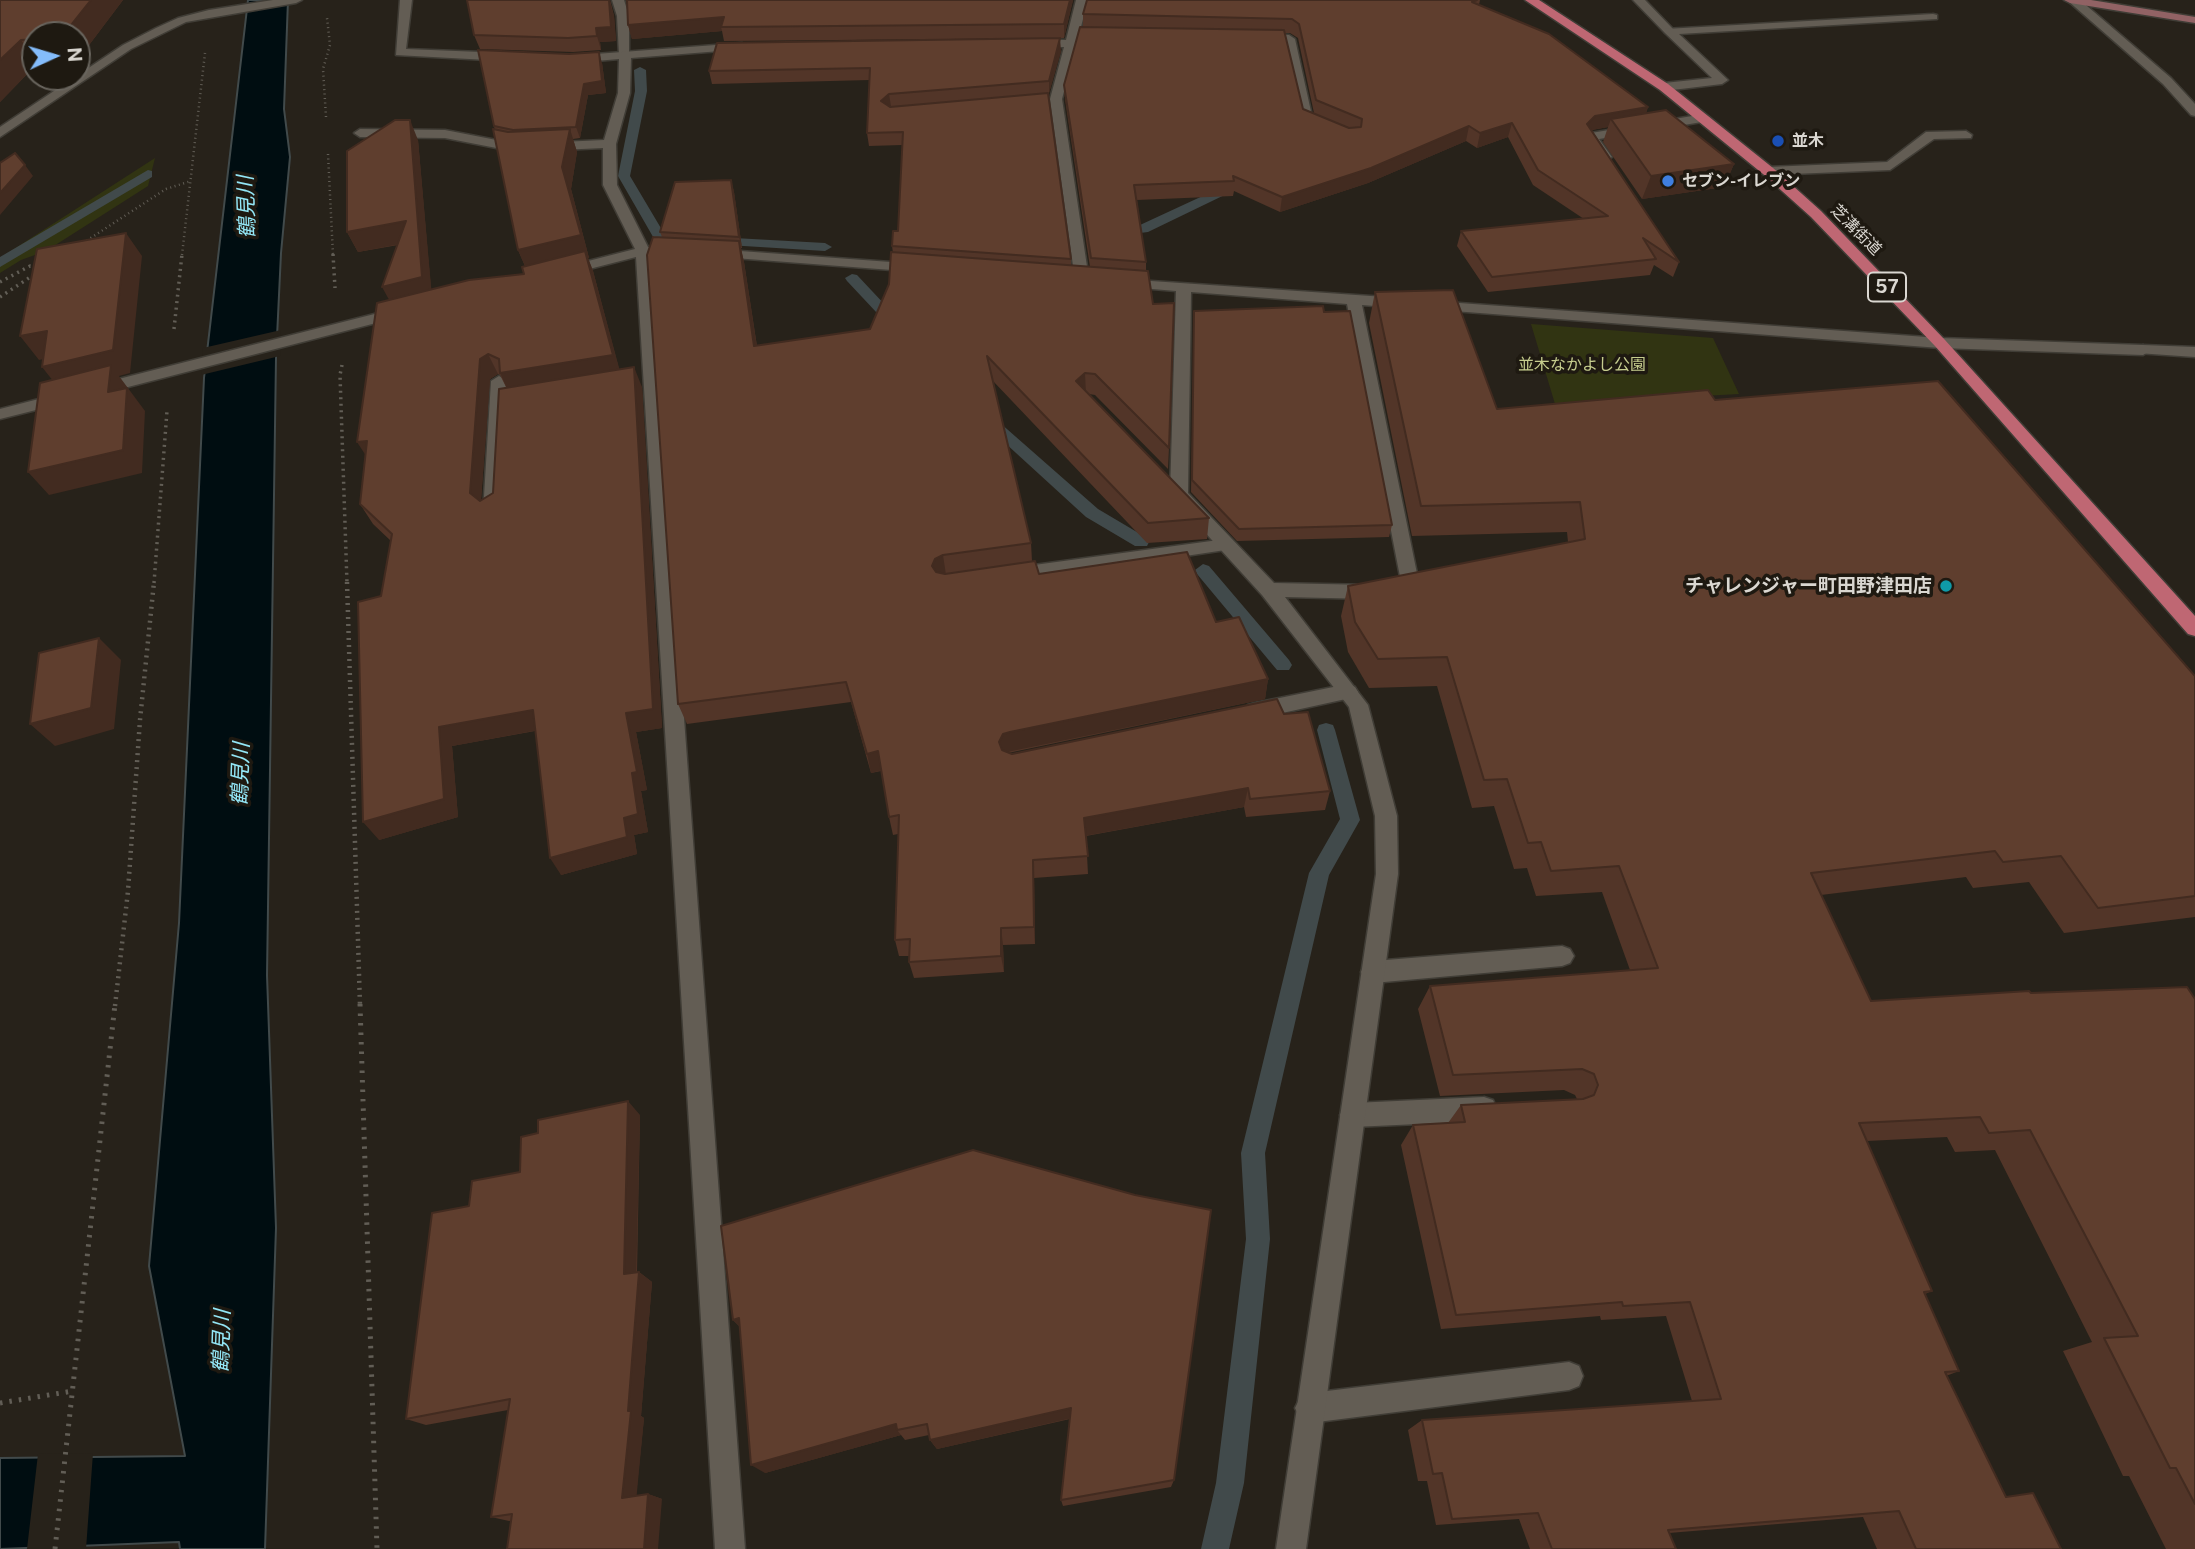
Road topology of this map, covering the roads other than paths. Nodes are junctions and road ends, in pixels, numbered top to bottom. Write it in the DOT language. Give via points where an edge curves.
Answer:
graph roads {
  1 [pos="296,0"];
  2 [pos="406,0"];
  3 [pos="618,0"];
  4 [pos="1082,0"];
  5 [pos="1531,0"];
  6 [pos="1639,0"];
  7 [pos="2072,0"];
  8 [pos="1933,17"];
  9 [pos="2195,20"];
  10 [pos="1669,32"];
  11 [pos="1076,37"];
  12 [pos="1249,38"];
  13 [pos="1025,43"];
  14 [pos="750,47"];
  15 [pos="625,55"];
  16 [pos="524,58"];
  17 [pos="548,58"];
  18 [pos="1664,87"];
  19 [pos="2195,112"];
  20 [pos="1703,118"];
  21 [pos="0,132"];
  22 [pos="1340,132"];
  23 [pos="360,133"];
  24 [pos="1966,135"];
  25 [pos="609,144"];
  26 [pos="1614,171"];
  27 [pos="1768,171"];
  28 [pos="643,251"];
  29 [pos="931,269"];
  30 [pos="551,274"];
  31 [pos="1184,287"];
  32 [pos="1354,300"];
  33 [pos="420,307"];
  34 [pos="1940,343"];
  35 [pos="2195,352"];
  36 [pos="499,381"];
  37 [pos="0,414"];
  38 [pos="1160,476"];
  39 [pos="1179,494"];
  40 [pos="492,513"];
  41 [pos="1226,545"];
  42 [pos="987,579"];
  43 [pos="1269,590"];
  44 [pos="2195,629"];
  45 [pos="1348,692"];
  46 [pos="1240,714"];
  47 [pos="1562,956"];
  48 [pos="1373,972"];
  49 [pos="1511,1107"];
  50 [pos="1353,1115"];
  51 [pos="1569,1376"];
  52 [pos="1311,1408"];
  53 [pos="730,1549"];
  54 [pos="1291,1549"];
  1 -- 21 [label="street" via="182,20 127,47"];
  2 -- 16 [label="street" via="400,52"];
  3 -- 15 [label="street"];
  4 -- 11 [label="street"];
  5 -- 18 [label="main road, 芝溝街道 / 57"];
  6 -- 10 [label="street"];
  7 -- 9 [label="main road"];
  7 -- 19 [label="street"];
  8 -- 10 [label="street"];
  10 -- 18 [label="street" via="1722,80"];
  11 -- 13 [label="street"];
  11 -- 31 [label="street" via="1049,100 1088,280"];
  12 -- 22 [label="street" via="1289,39 1306,118"];
  14 -- 15 [label="street"];
  15 -- 17 [label="street"];
  15 -- 25 [label="street" via="624,93"];
  18 -- 20 [label="main road, 芝溝街道 / 57"];
  20 -- 26 [label="street" via="1591,137"];
  20 -- 27 [label="main road, 芝溝街道 / 57"];
  23 -- 25 [label="street" via="445,134 517,148"];
  24 -- 27 [label="street" via="1931,135 1890,166"];
  25 -- 28 [label="street" via="610,185"];
  27 -- 34 [label="main road, 芝溝街道 / 57"];
  28 -- 29 [label="street"];
  28 -- 30 [label="street"];
  28 -- 53 [label="street" via="645,379"];
  31 -- 32 [label="street"];
  31 -- 39 [label="street"];
  32 -- 34 [label="street"];
  32 -- 43 [label="street" via="1412,593"];
  33 -- 37 [label="street"];
  34 -- 35 [label="street"];
  34 -- 44 [label="main road, 芝溝街道 / 57"];
  36 -- 40 [label="street" via="504,402"];
  38 -- 39 [label="street"];
  39 -- 41 [label="street"];
  41 -- 42 [label="street"];
  41 -- 43 [label="street"];
  43 -- 45 [label="street"];
  45 -- 46 [label="street"];
  45 -- 48 [label="street" via="1358,705 1386,816 1387,874"];
  47 -- 48 [label="street"];
  48 -- 50 [label="street"];
  49 -- 50 [label="street"];
  50 -- 52 [label="street"];
  51 -- 52 [label="street"];
  52 -- 54 [label="street"];
}
